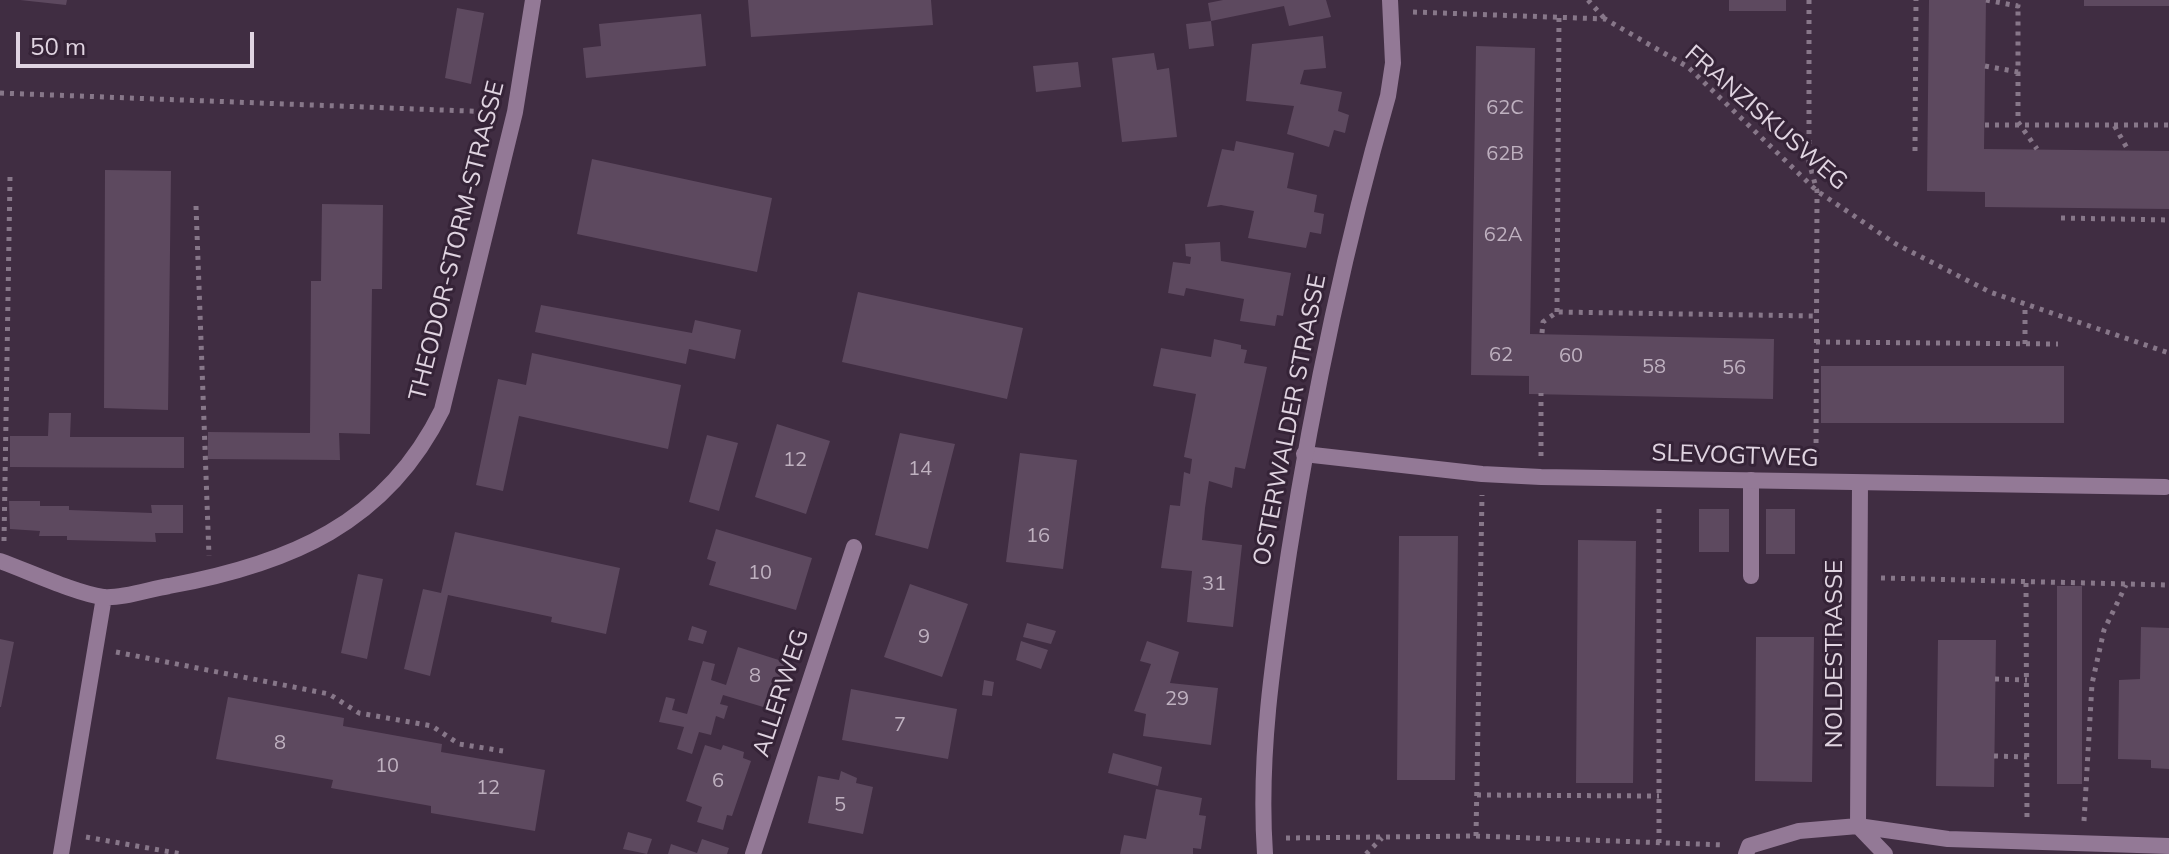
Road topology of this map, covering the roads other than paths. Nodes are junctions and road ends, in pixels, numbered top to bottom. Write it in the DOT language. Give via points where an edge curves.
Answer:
graph roads {
  1 [pos="533,0"];
  2 [pos="1390,0"];
  3 [pos="1304,454"];
  4 [pos="1751,480"];
  5 [pos="1860,483"];
  6 [pos="2165,487"];
  7 [pos="854,547"];
  8 [pos="2,561"];
  9 [pos="1751,576"];
  10 [pos="104,597"];
  11 [pos="1858,826"];
  12 [pos="2169,846"];
  13 [pos="1747,850"];
  14 [pos="61,854"];
  15 [pos="753,854"];
  16 [pos="1265,854"];
  17 [pos="1885,854"];
  1 -- 10 [label="street, THEODOR-STORM-STRASSE" via="515,112 442,410 426,444 406,471 355,519 289,552 209,577"];
  2 -- 3 [label="street, OSTERWALDER STRASSE" via="1393,63 1388,96 1330,319"];
  3 -- 4 [label="street, SLEVOGTWEG" via="1482,474"];
  3 -- 16 [label="street, OSTERWALDER STRASSE" via="1263,762"];
  4 -- 5 [label="street, SLEVOGTWEG"];
  4 -- 9 [label="street"];
  5 -- 6 [label="street, SLEVOGTWEG"];
  5 -- 11 [label="street, NOLDESTRASSE"];
  7 -- 15 [label="street, ALLERWEG"];
  8 -- 10 [label="street, THEODOR-STORM-STRASSE"];
  10 -- 14 [label="street"];
  11 -- 12 [label="street" via="1948,839"];
  11 -- 13 [label="street" via="1799,831"];
  11 -- 17 [label="street"];
}
